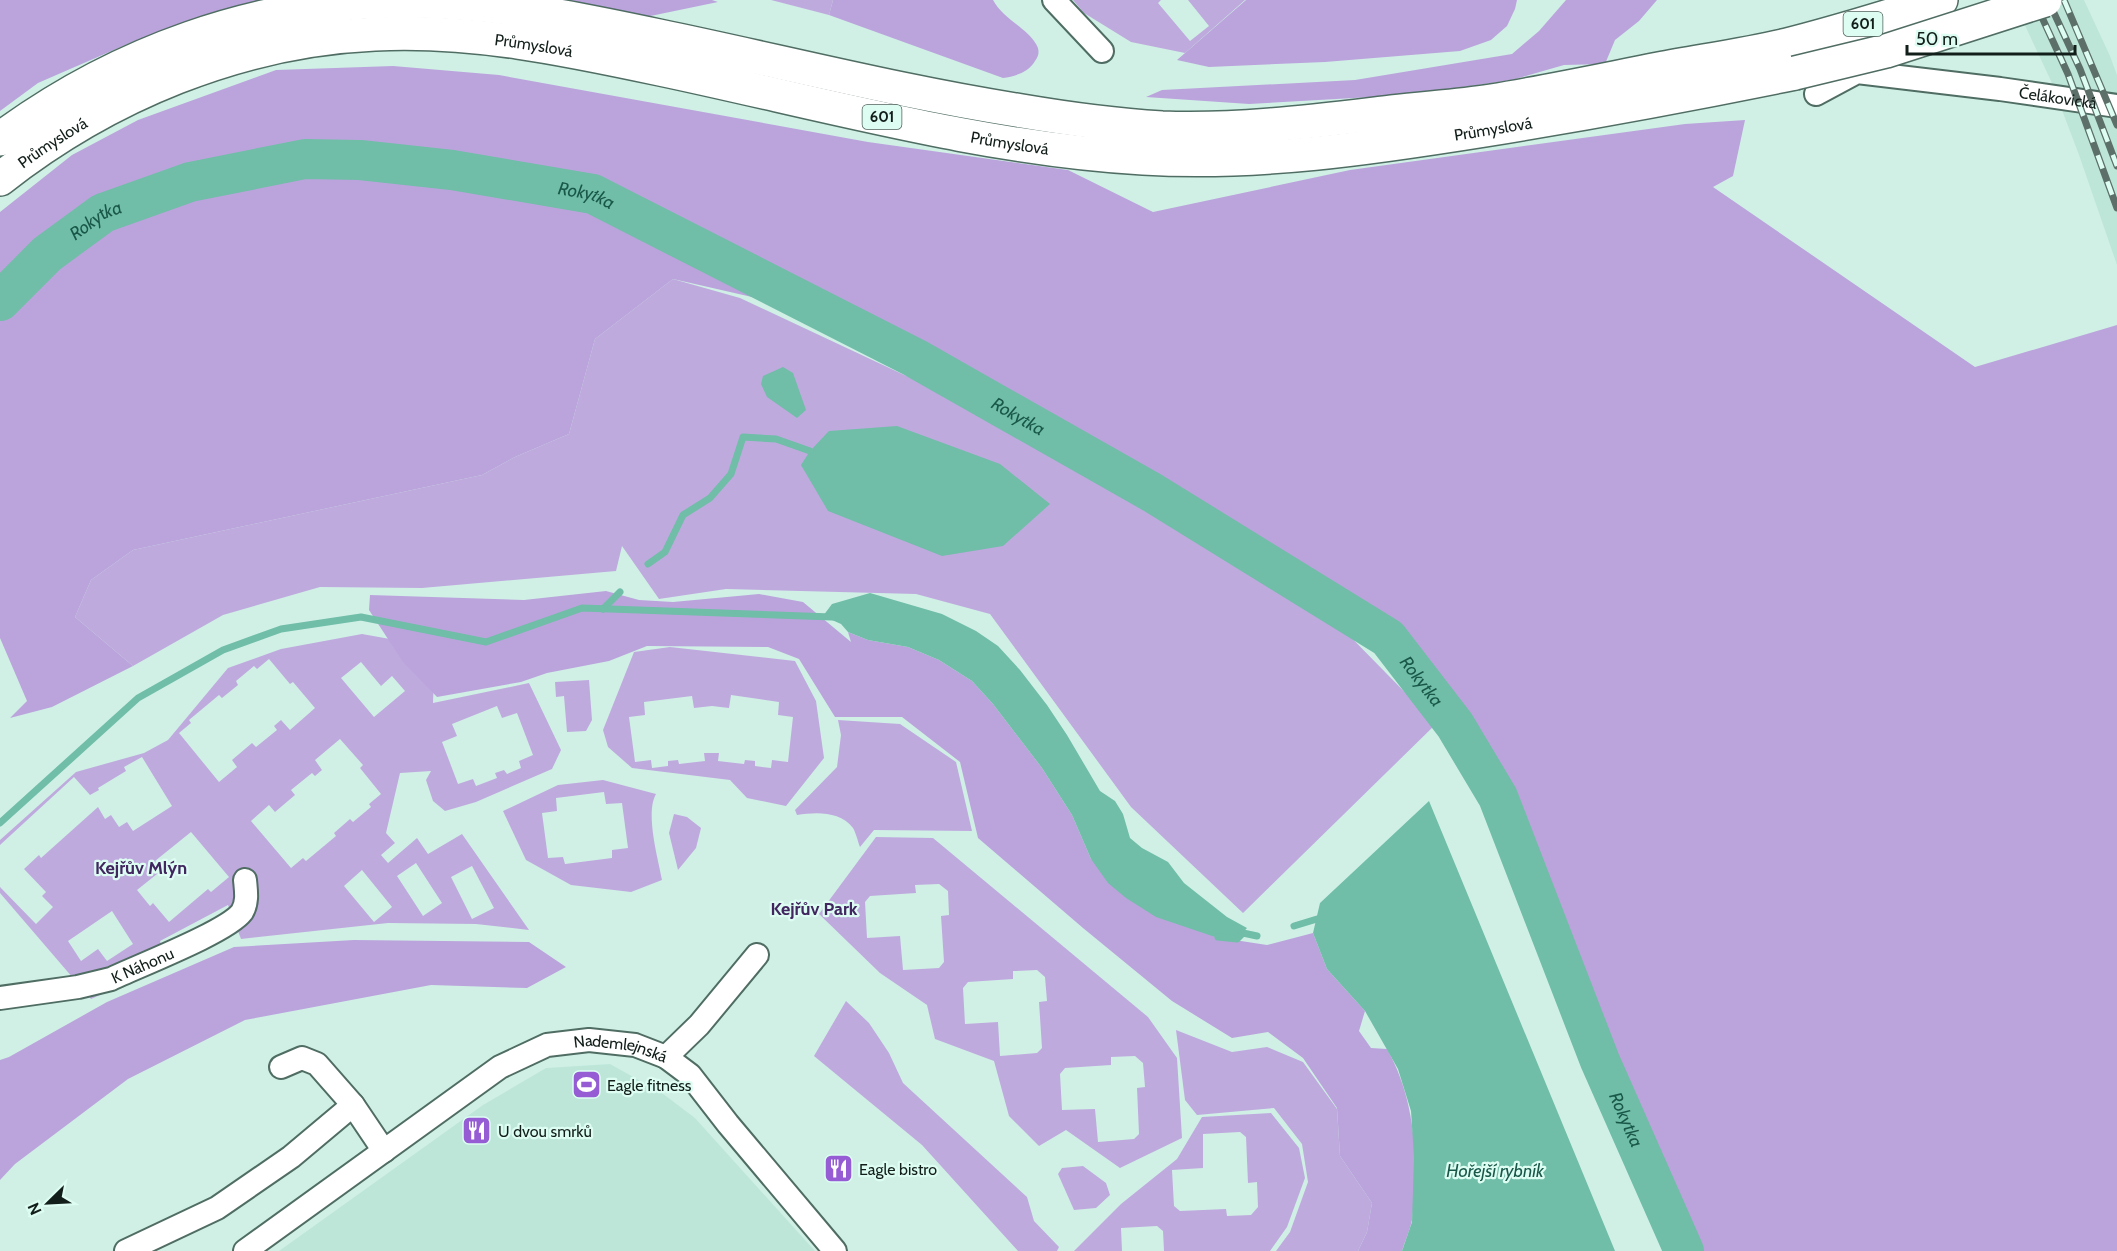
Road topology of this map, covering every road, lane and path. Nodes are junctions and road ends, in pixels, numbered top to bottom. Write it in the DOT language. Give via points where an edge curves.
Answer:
graph roads {
  1 [pos="1054,0"];
  2 [pos="1941,0"];
  3 [pos="2045,0"];
  4 [pos="1101,51"];
  5 [pos="1798,71"];
  6 [pos="2117,106"];
  7 [pos="0,139"];
  8 [pos="0,179"];
  9 [pos="245,880"];
  10 [pos="757,955"];
  11 [pos="0,998"];
  12 [pos="666,1057"];
  13 [pos="281,1067"];
  14 [pos="353,1105"];
  15 [pos="384,1151"];
  16 [pos="126,1251"];
  17 [pos="245,1251"];
  18 [pos="835,1251"];
  1 -- 4 [label="street"];
  2 -- 5 [label="main road, Průmyslová / 601"];
  3 -- 5 [label="main road, Průmyslová / 601, bridge" via="1886,51"];
  5 -- 6 [label="street, Čelákovická" via="1857,72"];
  5 -- 7 [label="main road, Průmyslová / 601" via="1280,125 1168,128 1068,118 961,101 547,14 459,3 400,1 309,8 250,20 166,47 76,90"];
  5 -- 8 [label="main road, Průmyslová / 601" via="1647,103 1388,145 1269,158 1170,160 1078,152 975,136 544,46 456,35 376,34 288,45 230,59 173,79 92,117"];
  9 -- 11 [label="street, K Náhonu" via="243,910 226,926 111,979"];
  10 -- 12 [label="street" via="699,1025"];
  12 -- 15 [label="street, Nademlejnská" via="635,1045 589,1040 547,1045 500,1067"];
  12 -- 18 [label="street, Nademlejnská" via="690,1075"];
  13 -- 14 [label="street" via="302,1058 317,1064"];
  14 -- 15 [label="street"];
  14 -- 16 [label="street" via="291,1157 217,1208"];
  15 -- 17 [label="street, Nademlejnská"];
}
